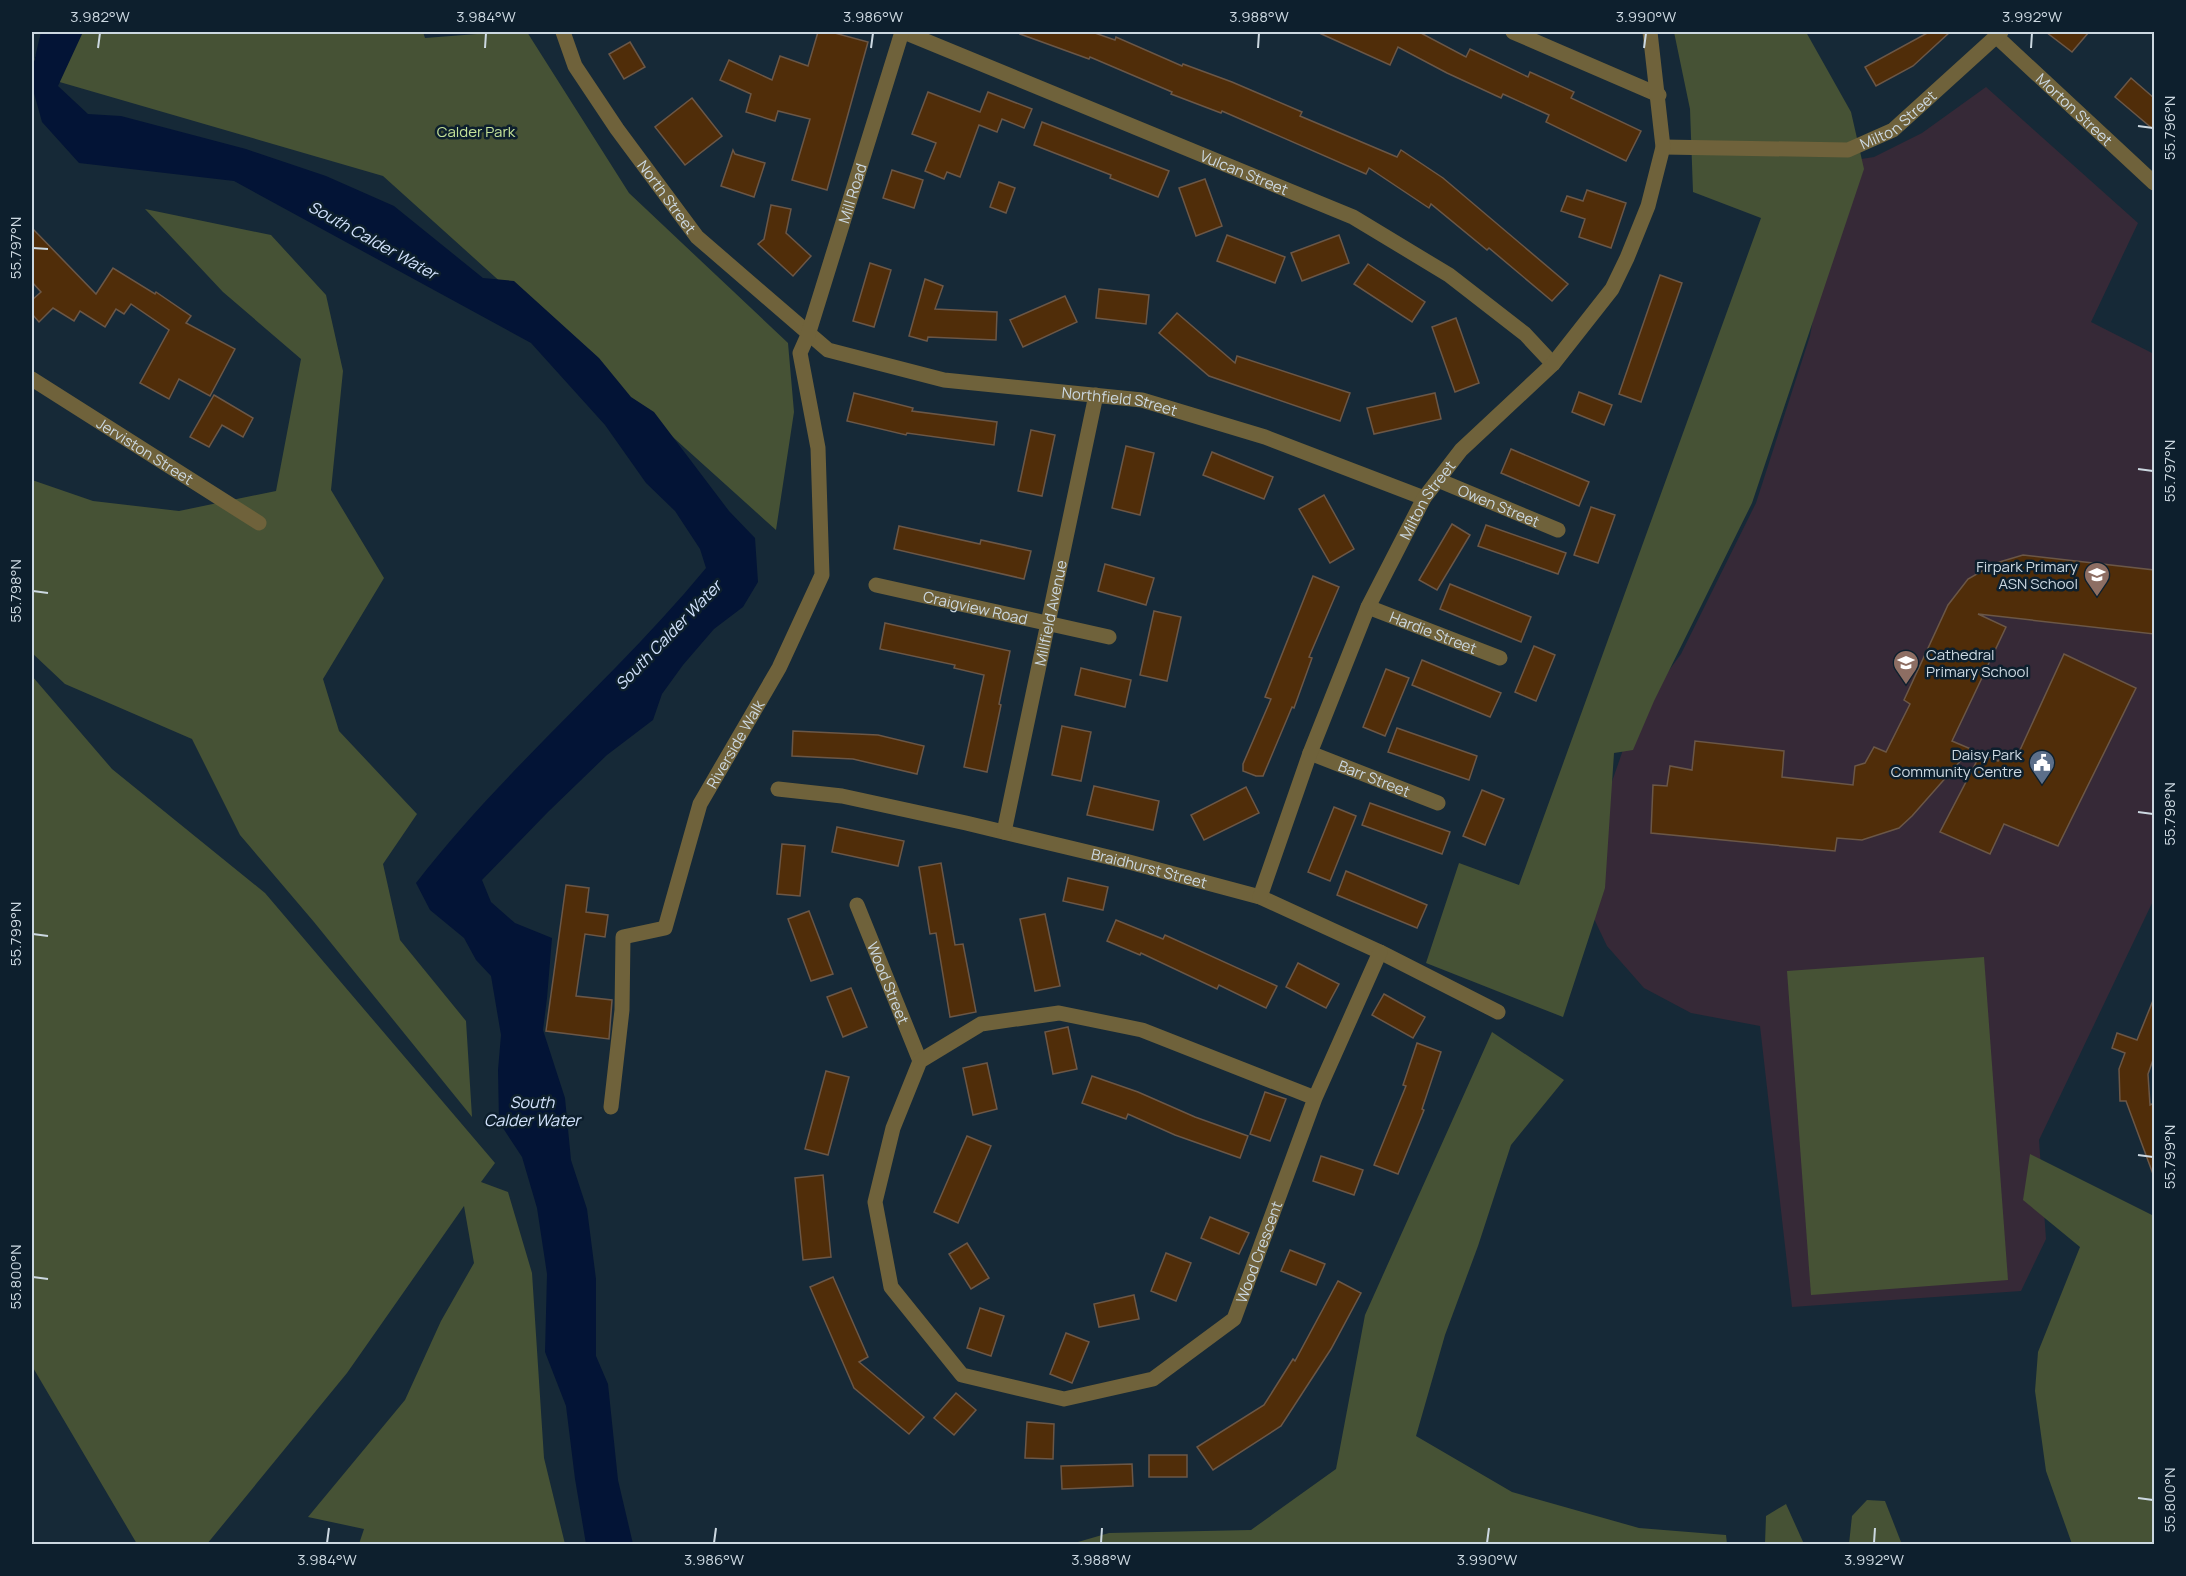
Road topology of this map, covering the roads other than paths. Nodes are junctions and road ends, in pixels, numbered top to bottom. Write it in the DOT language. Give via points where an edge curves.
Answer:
graph roads {
  1 [pos="563,32"];
  2 [pos="903,32"];
  3 [pos="1513,32"];
  4 [pos="1650,32"];
  5 [pos="1999,34"];
  6 [pos="1659,95"];
  7 [pos="1664,147"];
  8 [pos="2154,183"];
  9 [pos="808,335"];
  10 [pos="800,354"];
  11 [pos="1553,364"];
  12 [pos="32,379"];
  13 [pos="1096,394"];
  14 [pos="1438,480"];
  15 [pos="1424,498"];
  16 [pos="259,523"];
  17 [pos="1558,530"];
  18 [pos="876,585"];
  19 [pos="1368,607"];
  20 [pos="1048,623"];
  21 [pos="1109,638"];
  22 [pos="1500,658"];
  23 [pos="1310,753"];
  24 [pos="778,789"];
  25 [pos="1438,803"];
  26 [pos="1004,832"];
  27 [pos="1260,897"];
  28 [pos="857,905"];
  29 [pos="1380,952"];
  30 [pos="1498,1012"];
  31 [pos="920,1061"];
  32 [pos="1315,1098"];
  33 [pos="611,1107"];
  1 -- 9 [label="street, North Street" via="574,66 697,237"];
  2 -- 9 [label="street, Mill Road"];
  2 -- 11 [label="street, Vulcan Street" via="1353,217 1449,275 1525,334"];
  3 -- 6 [label="street"];
  4 -- 6 [label="street, Milton Street"];
  5 -- 7 [label="street, Milton Street" via="1893,130 1848,150"];
  5 -- 8 [label="street, Morton Street"];
  6 -- 7 [label="street, Milton Street"];
  7 -- 11 [label="street, Milton Street" via="1648,206 1612,289"];
  9 -- 10 [label="street, Mill Road"];
  9 -- 13 [label="street, Northfield Street" via="828,350 944,380"];
  10 -- 33 [label="street, Riverside Walk" via="818,448 822,575 779,668 700,804 665,928 623,937 622,1010"];
  11 -- 14 [label="street, Milton Street" via="1461,450"];
  12 -- 16 [label="street, Jerviston Street"];
  13 -- 15 [label="street, Northfield Street" via="1142,400 1265,437"];
  13 -- 20 [label="street, Millfield Avenue"];
  14 -- 15 [label="street, Milton Street"];
  14 -- 17 [label="street, Owen Street"];
  15 -- 19 [label="street, Milton Street"];
  18 -- 20 [label="street, Craigview Road"];
  19 -- 22 [label="street, Hardie Street"];
  19 -- 23 [label="street, Milton Street"];
  20 -- 21 [label="street, Craigview Road"];
  20 -- 26 [label="street, Millfield Avenue"];
  23 -- 25 [label="street, Barr Street"];
  23 -- 27 [label="street, Milton Street"];
  24 -- 26 [label="street, Braidhurst Street" via="842,796"];
  26 -- 27 [label="street, Braidhurst Street"];
  27 -- 29 [label="street, Braidhurst Street"];
  28 -- 31 [label="street, Wood Street"];
  29 -- 30 [label="street, Braidhurst Street"];
  29 -- 32 [label="street, Wood Crescent"];
  31 -- 32 [label="street" via="981,1024 1059,1013 1142,1030"];
  31 -- 32 [label="street, Wood Crescent" via="893,1128 875,1202 891,1287 962,1375 1064,1399 1153,1379 1234,1319"];
}
